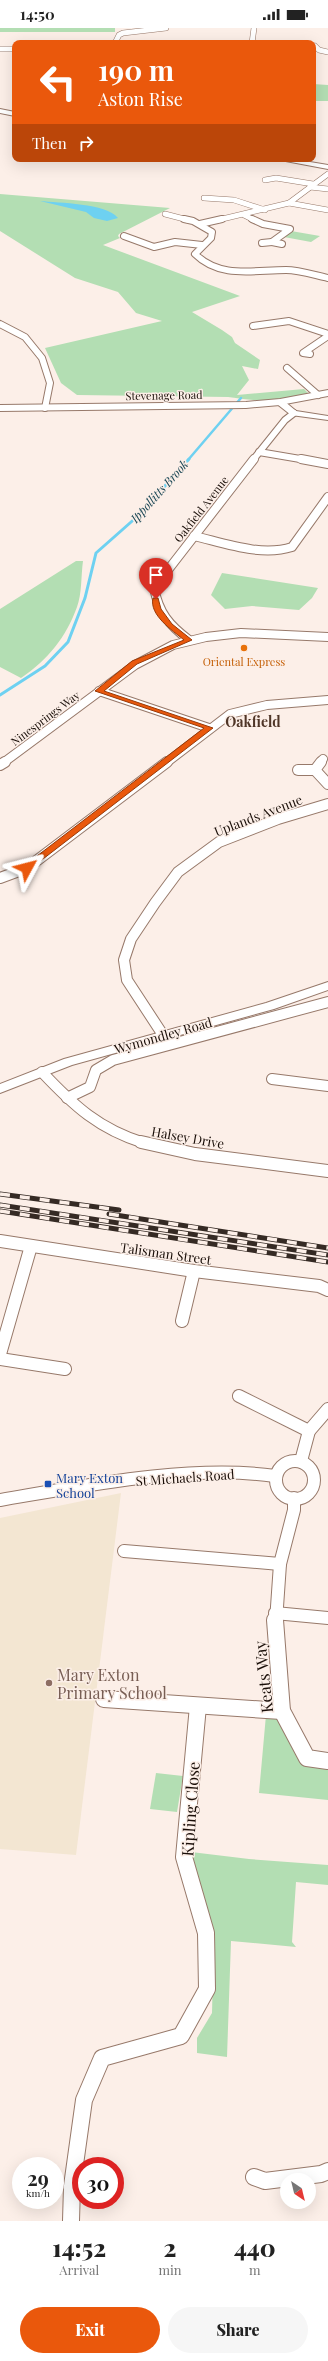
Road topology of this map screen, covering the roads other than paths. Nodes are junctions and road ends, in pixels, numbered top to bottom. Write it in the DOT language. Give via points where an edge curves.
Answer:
graph roads {
  1 [pos="166,28"];
  2 [pos="254,28"];
  3 [pos="116,40"];
  4 [pos="252,40"];
  5 [pos="316,47"];
  6 [pos="0,49"];
  7 [pos="12,49"];
  8 [pos="328,52"];
  9 [pos="0,111"];
  10 [pos="12,113"];
  11 [pos="294,162"];
  12 [pos="328,170"];
  13 [pos="281,174"];
  14 [pos="276,178"];
  15 [pos="265,180"];
  16 [pos="312,185"];
  17 [pos="328,189"];
  18 [pos="204,198"];
  19 [pos="289,203"];
  20 [pos="266,210"];
  21 [pos="328,210"];
  22 [pos="164,214"];
  23 [pos="244,215"];
  24 [pos="200,224"];
  25 [pos="124,236"];
  26 [pos="272,242"];
  27 [pos="262,243"];
  28 [pos="282,244"];
  29 [pos="202,245"];
  30 [pos="328,278"];
  31 [pos="0,324"];
  32 [pos="259,328"];
  33 [pos="328,335"];
  34 [pos="296,351"];
  35 [pos="303,353"];
  36 [pos="310,354"];
  37 [pos="287,368"];
  38 [pos="323,394"];
  39 [pos="280,402"];
  40 [pos="0,408"];
  41 [pos="45,408"];
  42 [pos="294,413"];
  43 [pos="328,418"];
  44 [pos="259,452"];
  45 [pos="328,464"];
  46 [pos="328,497"];
  47 [pos="194,536"];
  48 [pos="328,637"];
  49 [pos="189,640"];
  50 [pos="99,691"];
  51 [pos="328,700"];
  52 [pos="209,728"];
  53 [pos="323,759"];
  54 [pos="0,766"];
  55 [pos="298,770"];
  56 [pos="315,770"];
  57 [pos="328,784"];
  58 [pos="328,804"];
  59 [pos="0,878"];
  60 [pos="328,986"];
  61 [pos="328,1002"];
  62 [pos="163,1035"];
  63 [pos="42,1072"];
  64 [pos="272,1079"];
  65 [pos="328,1086"];
  66 [pos="0,1089"];
  67 [pos="67,1098"];
  68 [pos="328,1171"];
  69 [pos="0,1241"];
  70 [pos="31,1246"];
  71 [pos="194,1272"];
  72 [pos="328,1290"];
  73 [pos="182,1321"];
  74 [pos="0,1354"];
  75 [pos="0,1359"];
  76 [pos="65,1369"];
  77 [pos="239,1396"];
  78 [pos="328,1409"];
  79 [pos="309,1431"];
  80 [pos="301,1461"];
  81 [pos="275,1476"];
  82 [pos="294,1498"];
  83 [pos="0,1500"];
  84 [pos="124,1551"];
  85 [pos="280,1564"];
  86 [pos="274,1612"];
  87 [pos="328,1618"];
  88 [pos="104,1699"];
  89 [pos="198,1706"];
  90 [pos="282,1711"];
  91 [pos="328,1761"];
  92 [pos="328,2171"];
  93 [pos="254,2177"];
  94 [pos="72,2221"];
  1 -- 3 [label="street" via="123,33"];
  2 -- 4 [label="street"];
  5 -- 8 [label="street"];
  6 -- 7 [label="street"];
  9 -- 10 [label="main road"];
  11 -- 12 [label="main road"];
  12 -- 16 [label="street"];
  13 -- 14 [label="street"];
  14 -- 15 [label="street"];
  14 -- 16 [label="street"];
  16 -- 17 [label="street"];
  16 -- 19 [label="street"];
  18 -- 20 [label="street" via="239,201"];
  19 -- 20 [label="street"];
  19 -- 21 [label="street"];
  20 -- 23 [label="street"];
  22 -- 24 [label="street"];
  23 -- 24 [label="street"];
  23 -- 26 [label="street" via="263,224 293,227"];
  24 -- 29 [label="street" via="213,233"];
  25 -- 29 [label="street" via="155,248 175,242"];
  26 -- 27 [label="street"];
  26 -- 28 [label="street"];
  29 -- 30 [label="street" via="195,252 196,257 226,271 287,270"];
  31 -- 41 [label="street" via="25,337 42,358 50,383"];
  32 -- 33 [label="street" via="272,322 286,321"];
  33 -- 35 [label="street"];
  34 -- 35 [label="street"];
  35 -- 36 [label="street"];
  37 -- 38 [label="street"];
  38 -- 39 [label="main road, Stevenage Road"];
  39 -- 41 [label="main road, Stevenage Road" via="175,407"];
  39 -- 42 [label="street"];
  40 -- 41 [label="main road, Stevenage Road"];
  42 -- 43 [label="street"];
  42 -- 44 [label="street, Oakfield Avenue" via="284,420"];
  44 -- 45 [label="street"];
  44 -- 47 [label="street, Oakfield Avenue"];
  46 -- 47 [label="street" via="292,547 287,549 271,551"];
  47 -- 49 [label="street, Oakfield Avenue" via="154,588 158,610 170,625"];
  48 -- 49 [label="street, Ninesprings Way" via="265,633 224,634"];
  49 -- 50 [label="street, Ninesprings Way" via="134,663"];
  50 -- 52 [label="street"];
  50 -- 54 [label="street, Ninesprings Way"];
  51 -- 52 [label="street" via="274,702 253,706 230,714"];
  52 -- 59 [label="street" via="27,868"];
  53 -- 56 [label="street"];
  55 -- 56 [label="street"];
  56 -- 57 [label="street"];
  58 -- 62 [label="street, Uplands Avenue" via="278,819 219,842 178,872 155,903 132,939 124,960 127,980"];
  60 -- 62 [label="street, Wymondley Road" via="270,1006"];
  61 -- 67 [label="street, Wymondley Road" via="113,1060 96,1070 90,1087"];
  62 -- 63 [label="street, Wymondley Road"];
  63 -- 66 [label="street, Wymondley Road"];
  63 -- 67 [label="street, Halsey Drive"];
  64 -- 65 [label="street"];
  67 -- 68 [label="street, Halsey Drive" via="82,1112 107,1128 156,1148"];
  69 -- 70 [label="street, Talisman Street"];
  70 -- 71 [label="street, Talisman Street"];
  70 -- 74 [label="street"];
  71 -- 72 [label="street, Talisman Street" via="319,1286"];
  71 -- 73 [label="street"];
  75 -- 76 [label="street"];
  77 -- 79 [label="street"];
  78 -- 79 [label="street"];
  79 -- 80 [label="street"];
  80 -- 81 [label="street" via="288,1463 279,1468"];
  80 -- 82 [label="street" via="318,1470 322,1488 313,1495"];
  81 -- 82 [label="street" via="281,1492"];
  81 -- 83 [label="street, St Michaels Road" via="256,1473 178,1475 83,1485"];
  82 -- 85 [label="street, Keats Way" via="294,1510"];
  84 -- 85 [label="street"];
  85 -- 86 [label="street, Keats Way"];
  86 -- 87 [label="street"];
  86 -- 90 [label="street, Keats Way"];
  88 -- 89 [label="street"];
  89 -- 90 [label="street"];
  89 -- 94 [label="street, Kipling Close" via="184,1857 206,1933 207,1989 181,2036 102,2058 84,2100 72,2186"];
  90 -- 91 [label="street, Keats Way" via="306,1758"];
  92 -- 93 [label="street" via="265,2181"];
}
